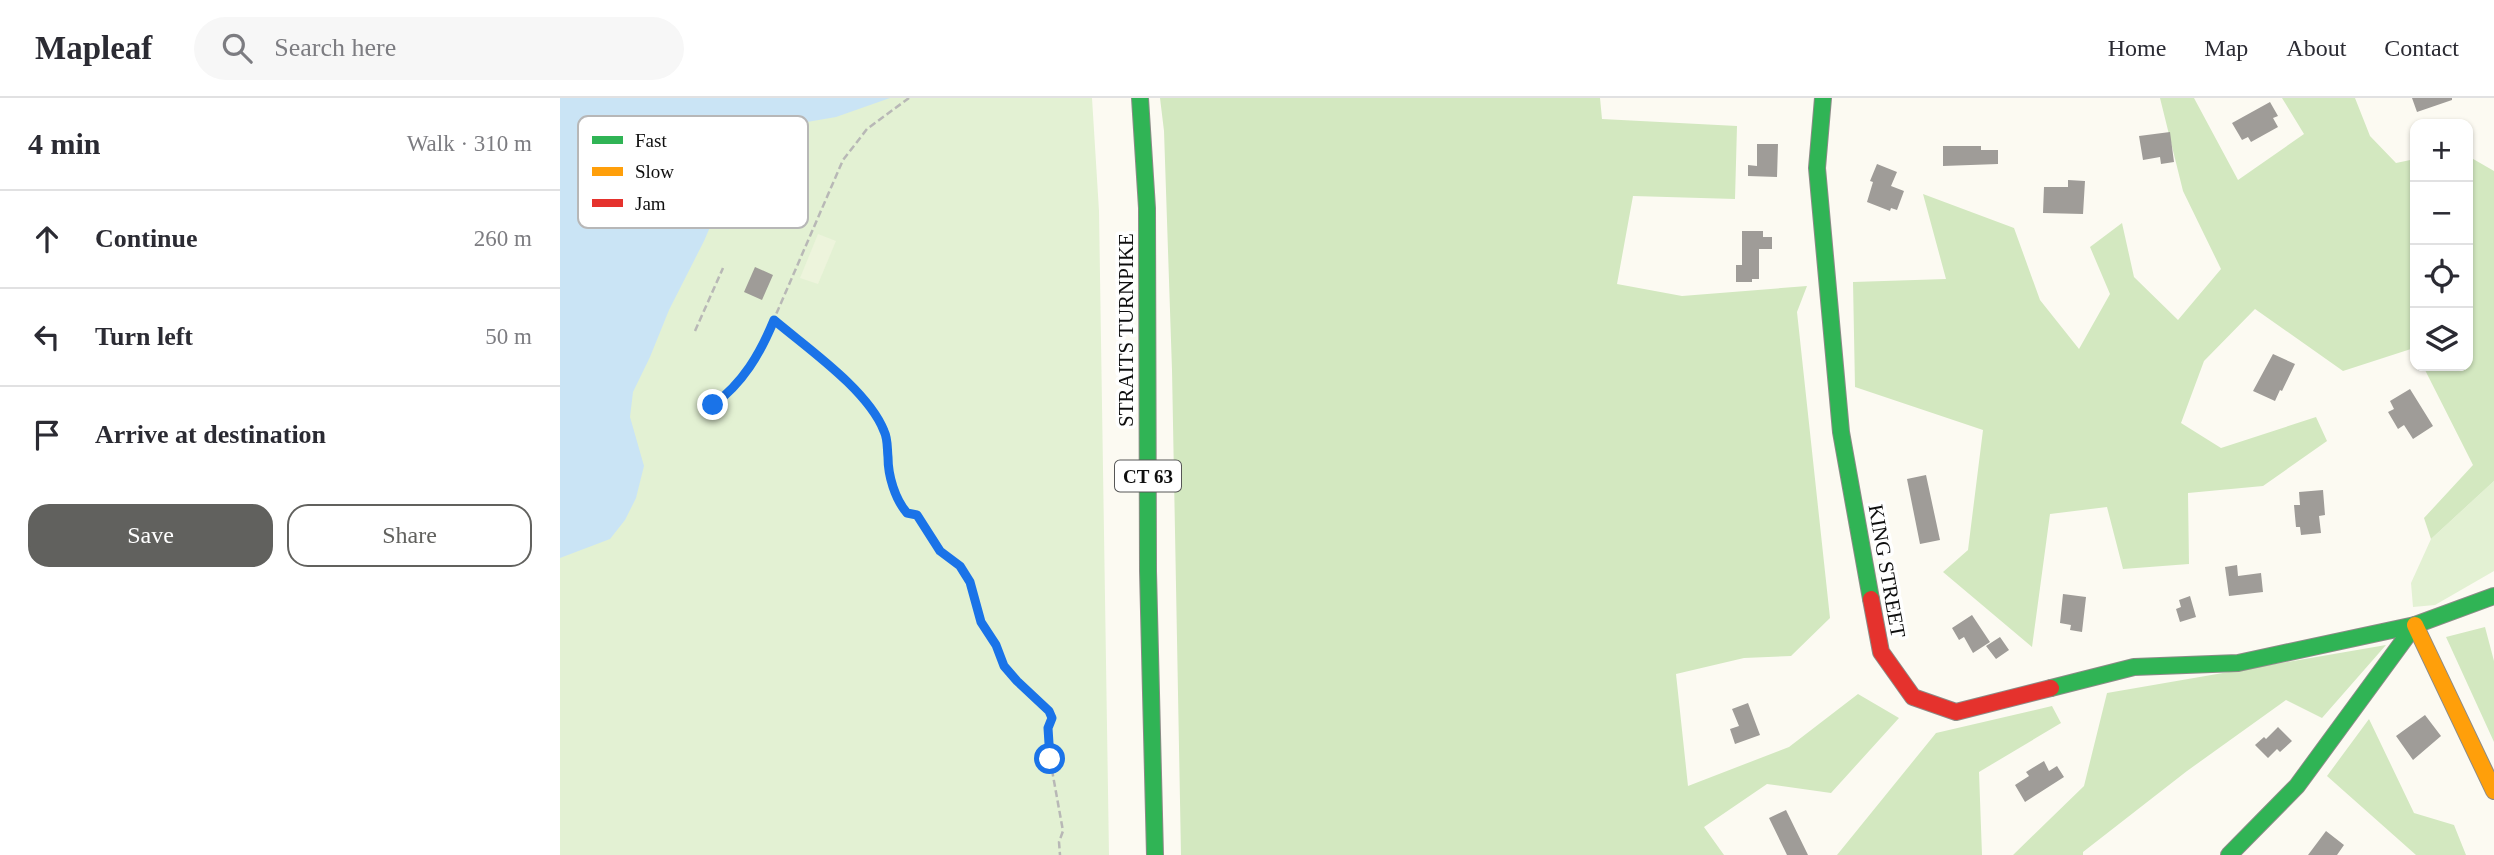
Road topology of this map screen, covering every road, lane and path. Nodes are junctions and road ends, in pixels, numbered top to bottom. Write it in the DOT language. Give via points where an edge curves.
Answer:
graph roads {
  1 [pos="909,98"];
  2 [pos="1140,98"];
  3 [pos="1823,98"];
  4 [pos="723,268"];
  5 [pos="774,320"];
  6 [pos="695,331"];
  7 [pos="701,409"];
  8 [pos="2494,596"];
  9 [pos="2415,625"];
  10 [pos="2494,791"];
  11 [pos="1060,855"];
  12 [pos="1156,855"];
  13 [pos="2229,855"];
  1 -- 5 [label="path" via="867,129 843,160"];
  2 -- 12 [label="street, STRAITS TURNPIKE / CT 63" via="1147,208 1148,571"];
  3 -- 9 [label="street, KING STREET" via="1817,168 1841,432 1881,652 1913,697 1956,712 2134,667 2238,663"];
  4 -- 6 [label="path"];
  5 -- 7 [label="path" via="747,372 723,398"];
  5 -- 11 [label="path" via="866,403 884,430 890,474 902,508 917,515 940,551 960,566 1004,666 1049,711 1050,759 1063,831"];
  8 -- 9 [label="street, KING STREET"];
  9 -- 10 [label="street"];
  9 -- 13 [label="street" via="2297,786"];
}
